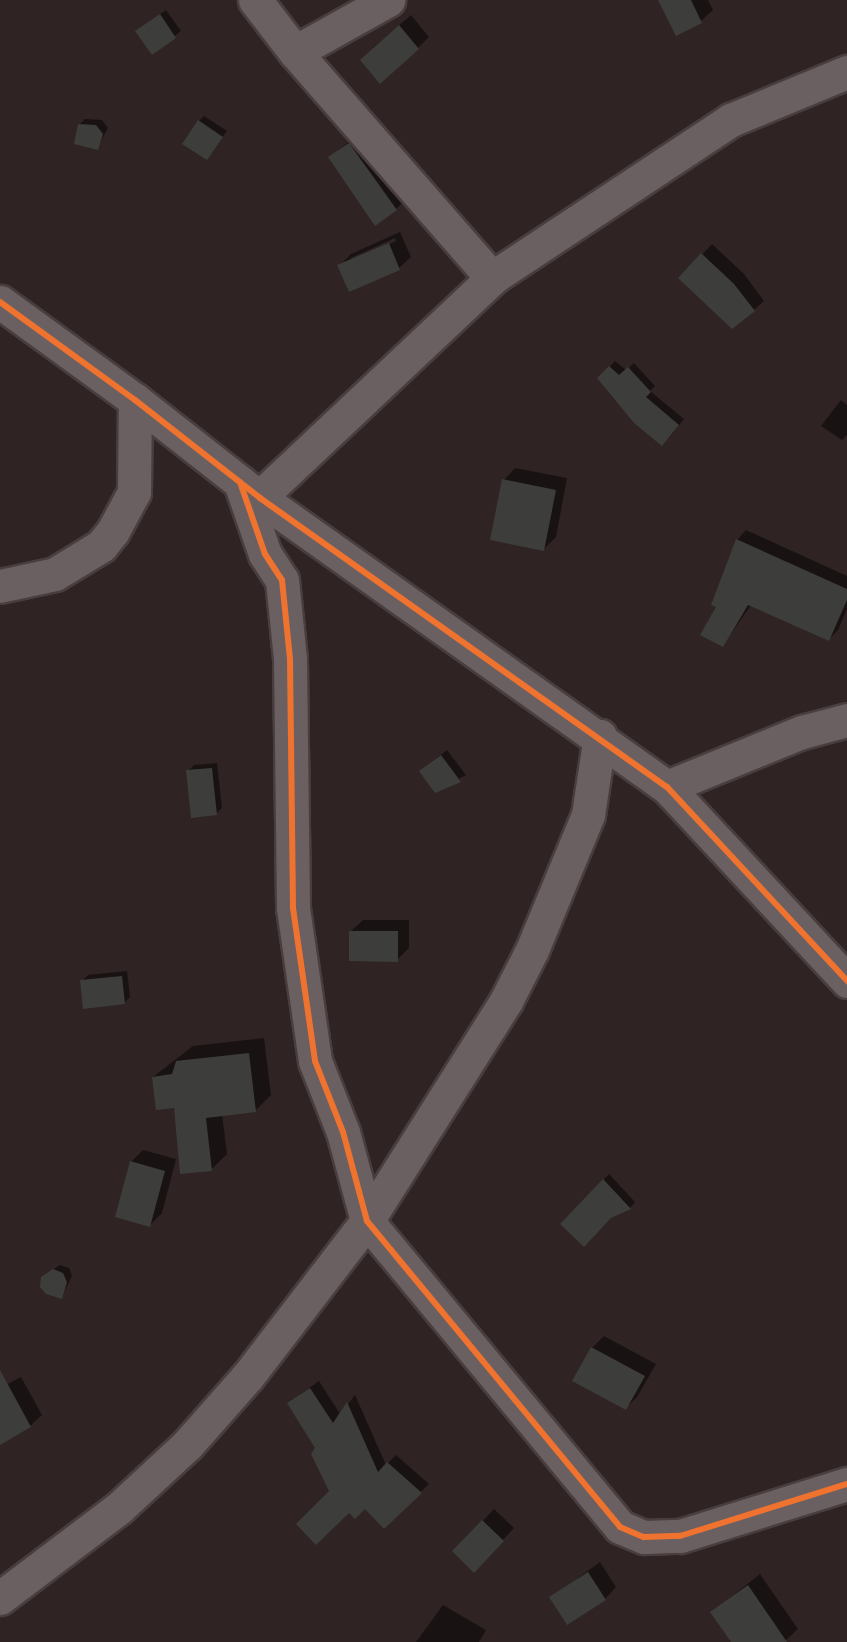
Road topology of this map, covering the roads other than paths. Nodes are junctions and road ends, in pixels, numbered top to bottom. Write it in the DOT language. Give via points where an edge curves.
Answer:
graph roads {
  1 [pos="255,0"];
  2 [pos="388,0"];
  3 [pos="295,52"];
  4 [pos="847,72"];
  5 [pos="492,278"];
  6 [pos="0,302"];
  7 [pos="135,400"];
  8 [pos="250,490"];
  9 [pos="0,586"];
  10 [pos="847,720"];
  11 [pos="600,736"];
  12 [pos="667,787"];
  13 [pos="847,981"];
  14 [pos="367,1221"];
  15 [pos="847,1484"];
  16 [pos="0,1598"];
  1 -- 3 [label="street"];
  2 -- 3 [label="street"];
  3 -- 5 [label="street"];
  4 -- 5 [label="street" via="731,120"];
  5 -- 8 [label="street"];
  6 -- 7 [label="street"];
  7 -- 8 [label="street"];
  7 -- 9 [label="street" via="135,492 113,531 101,546 55,574"];
  8 -- 11 [label="street"];
  8 -- 14 [label="street" via="265,554 282,580 290,659 293,908 315,1060 343,1132"];
  10 -- 12 [label="street" via="802,732"];
  11 -- 12 [label="street"];
  11 -- 14 [label="street" via="588,815 532,950 506,1001"];
  12 -- 13 [label="street"];
  14 -- 15 [label="street" via="620,1527 644,1537 680,1536"];
  14 -- 16 [label="street" via="248,1377 188,1444 119,1508"];
}
